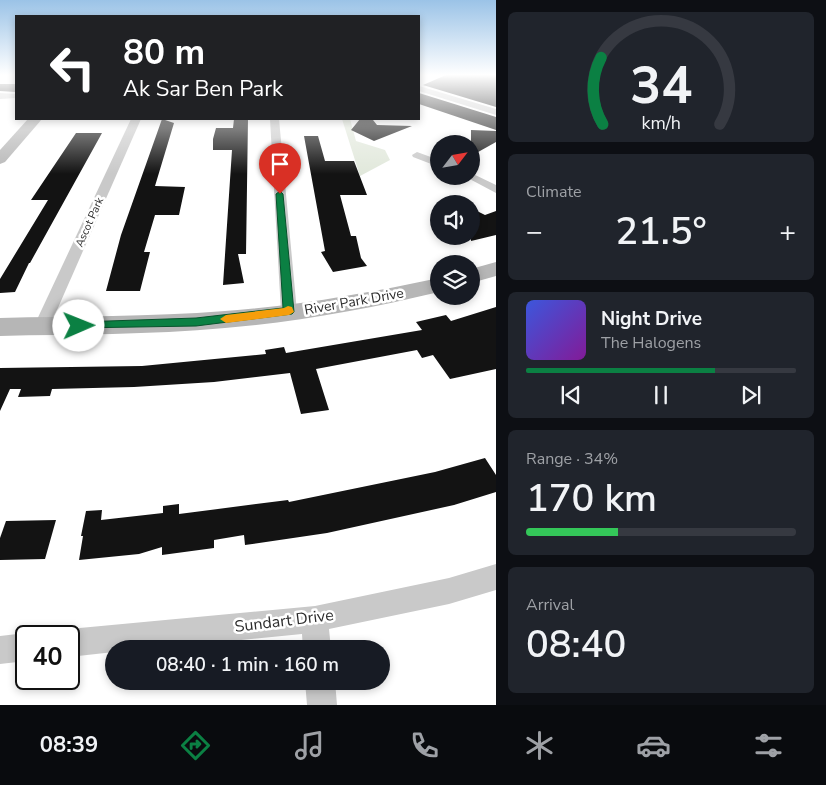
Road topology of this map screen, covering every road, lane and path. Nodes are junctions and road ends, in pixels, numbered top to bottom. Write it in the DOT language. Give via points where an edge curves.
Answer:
graph roads {
  1 [pos="483,108"];
  2 [pos="496,112"];
  3 [pos="34,120"];
  4 [pos="136,120"];
  5 [pos="274,120"];
  6 [pos="417,155"];
  7 [pos="0,159"];
  8 [pos="430,160"];
  9 [pos="480,181"];
  10 [pos="496,189"];
  11 [pos="496,269"];
  12 [pos="480,273"];
  13 [pos="430,287"];
  14 [pos="289,312"];
  15 [pos="42,326"];
  16 [pos="0,327"];
  17 [pos="496,577"];
  18 [pos="315,619"];
  19 [pos="316,640"];
  20 [pos="80,642"];
  21 [pos="15,648"];
  22 [pos="0,650"];
  23 [pos="321,690"];
  24 [pos="322,705"];
  1 -- 2 [label="street"];
  3 -- 7 [label="street"];
  4 -- 15 [label="street, Ascot Park"];
  5 -- 14 [label="street"];
  6 -- 8 [label="street"];
  9 -- 10 [label="street"];
  11 -- 12 [label="street"];
  13 -- 14 [label="street, River Park Drive"];
  14 -- 15 [label="street, River Park Drive" via="196,322"];
  15 -- 16 [label="street, River Park Drive"];
  17 -- 18 [label="street, Sundart Drive" via="449,591"];
  18 -- 19 [label="street"];
  18 -- 20 [label="street, Sundart Drive"];
  21 -- 22 [label="street"];
  23 -- 24 [label="street"];
}
